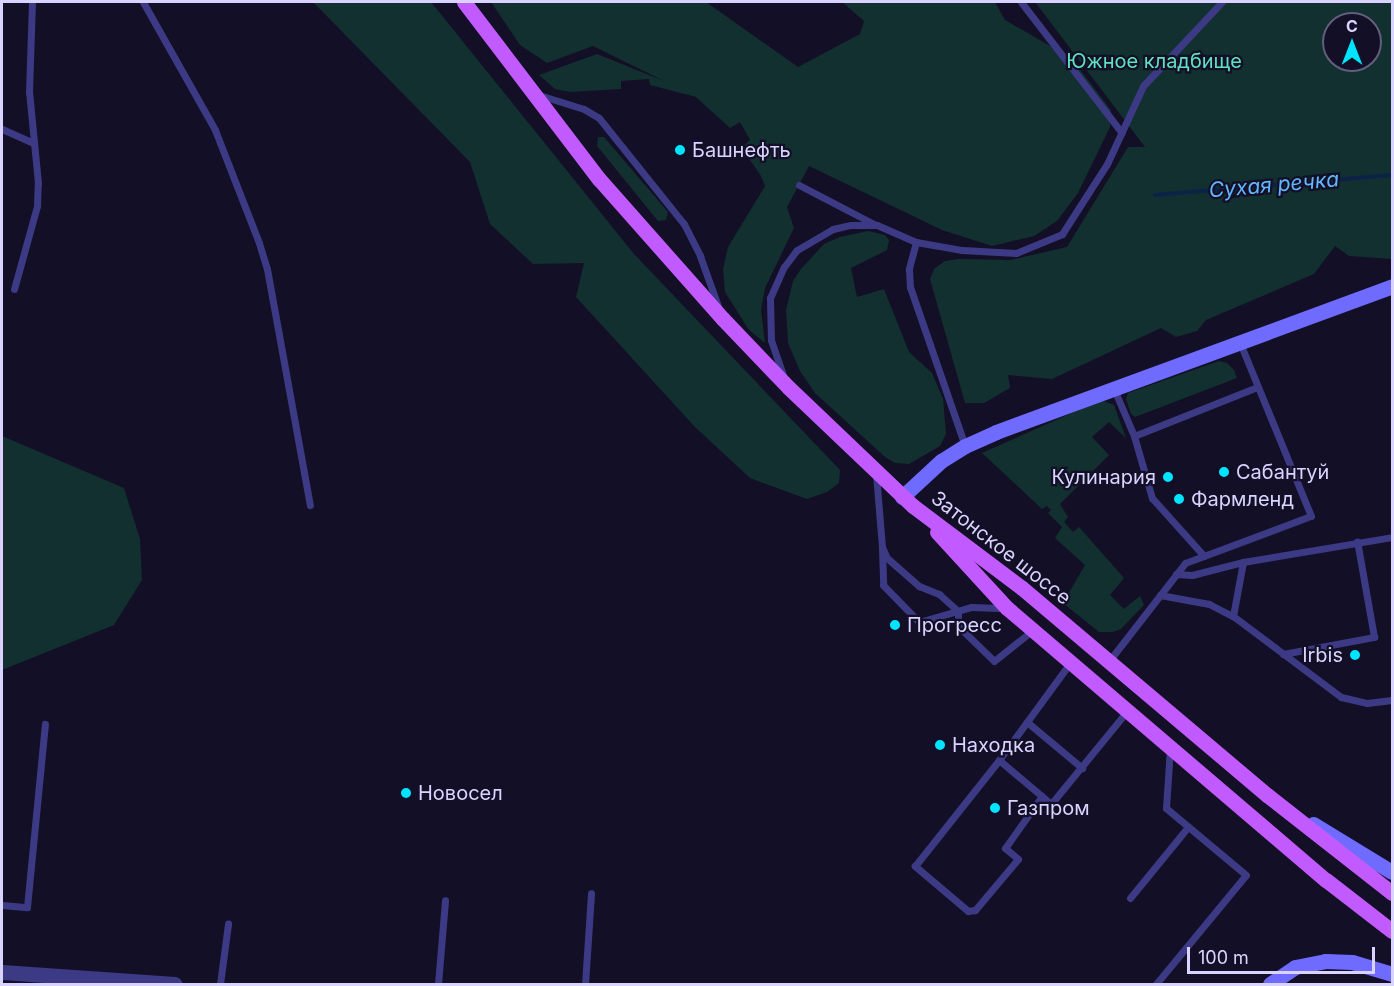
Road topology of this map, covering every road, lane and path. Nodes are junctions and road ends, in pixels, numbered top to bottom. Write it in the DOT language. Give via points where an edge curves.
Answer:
graph roads {
  1 [pos="32,2"];
  2 [pos="143,2"];
  3 [pos="464,2"];
  4 [pos="1021,2"];
  5 [pos="1222,2"];
  6 [pos="531,92"];
  7 [pos="2,129"];
  8 [pos="1122,133"];
  9 [pos="34,143"];
  10 [pos="799,185"];
  11 [pos="877,225"];
  12 [pos="916,242"];
  13 [pos="1392,286"];
  14 [pos="14,288"];
  15 [pos="723,319"];
  16 [pos="1239,341"];
  17 [pos="1113,387"];
  18 [pos="1257,387"];
  19 [pos="789,388"];
  20 [pos="1134,436"];
  21 [pos="965,446"];
  22 [pos="876,472"];
  23 [pos="908,501"];
  24 [pos="310,506"];
  25 [pos="1392,537"];
  26 [pos="1357,541"];
  27 [pos="882,547"];
  28 [pos="1204,556"];
  29 [pos="1243,562"];
  30 [pos="1176,574"];
  31 [pos="1160,595"];
  32 [pos="1007,608"];
  33 [pos="958,611"];
  34 [pos="1233,616"];
  35 [pos="1033,630"];
  36 [pos="1283,654"];
  37 [pos="1109,661"];
  38 [pos="1070,663"];
  39 [pos="1392,699"];
  40 [pos="1127,711"];
  41 [pos="1027,722"];
  42 [pos="45,724"];
  43 [pos="1170,748"];
  44 [pos="999,760"];
  45 [pos="1082,768"];
  46 [pos="1042,796"];
  47 [pos="1275,801"];
  48 [pos="1188,827"];
  49 [pos="1392,872"];
  50 [pos="591,893"];
  51 [pos="1392,893"];
  52 [pos="1130,898"];
  53 [pos="445,900"];
  54 [pos="2,905"];
  55 [pos="228,924"];
  56 [pos="1392,931"];
  57 [pos="2,972"];
  58 [pos="1392,974"];
  59 [pos="175,984"];
  60 [pos="220,984"];
  61 [pos="438,984"];
  62 [pos="585,984"];
  63 [pos="1156,984"];
  64 [pos="1270,984"];
  1 -- 9 [label="lane" via="29,92"];
  2 -- 24 [label="lane" via="215,130 259,243"];
  3 -- 6 [label="main road"];
  4 -- 8 [label="lane"];
  5 -- 8 [label="lane" via="1143,86"];
  6 -- 15 [label="main road" via="599,179"];
  6 -- 15 [label="lane" via="584,109 599,118 684,224"];
  7 -- 9 [label="lane"];
  8 -- 12 [label="lane" via="1062,234 1016,253"];
  9 -- 14 [label="lane" via="37,206"];
  10 -- 11 [label="lane"];
  11 -- 12 [label="lane"];
  11 -- 19 [label="lane" via="832,229 797,250 784,267 770,298 768,316 771,340"];
  12 -- 21 [label="lane" via="909,269 910,287"];
  13 -- 16 [label="main road"];
  15 -- 19 [label="main road"];
  16 -- 17 [label="main road"];
  16 -- 18 [label="lane"];
  17 -- 20 [label="lane"];
  17 -- 21 [label="main road"];
  18 -- 20 [label="lane"];
  18 -- 28 [label="lane" via="1311,516"];
  19 -- 22 [label="main road"];
  20 -- 28 [label="lane" via="1152,498"];
  21 -- 23 [label="main road" via="941,461"];
  22 -- 23 [label="main road"];
  22 -- 27 [label="lane"];
  23 -- 32 [label="main road, Затонское шоссе"];
  23 -- 37 [label="main road, Затонское шоссе"];
  25 -- 26 [label="lane"];
  26 -- 29 [label="lane"];
  26 -- 36 [label="lane" via="1374,637"];
  27 -- 33 [label="lane" via="887,558 919,586 939,594"];
  27 -- 33 [label="lane" via="883,585 919,622"];
  28 -- 30 [label="lane" via="1185,563"];
  29 -- 30 [label="lane" via="1192,575"];
  29 -- 34 [label="lane"];
  30 -- 31 [label="lane"];
  31 -- 34 [label="lane" via="1209,604"];
  31 -- 37 [label="lane"];
  32 -- 33 [label="lane" via="971,607"];
  32 -- 35 [label="main road, Затонское шоссе"];
  33 -- 35 [label="lane" via="958,626 994,661"];
  34 -- 36 [label="lane"];
  35 -- 38 [label="main road, Затонское шоссе"];
  36 -- 39 [label="lane" via="1341,698 1367,703"];
  37 -- 47 [label="main road, Затонское шоссе"];
  38 -- 40 [label="main road, Затонское шоссе"];
  38 -- 41 [label="lane"];
  40 -- 43 [label="main road, Затонское шоссе"];
  40 -- 45 [label="lane"];
  41 -- 44 [label="lane"];
  41 -- 45 [label="lane"];
  42 -- 54 [label="lane" via="27,906"];
  43 -- 48 [label="lane" via="1166,808"];
  43 -- 56 [label="main road, Затонское шоссе"];
  44 -- 46 [label="lane"];
  44 -- 46 [label="lane" via="915,866 968,911 975,910 1018,859 1005,848"];
  45 -- 46 [label="lane" via="1052,804"];
  47 -- 49 [label="main road"];
  47 -- 51 [label="main road, Затонское шоссе"];
  48 -- 52 [label="lane"];
  48 -- 63 [label="lane" via="1246,875"];
  50 -- 62 [label="lane"];
  53 -- 61 [label="lane"];
  55 -- 60 [label="lane"];
  57 -- 59 [label="street"];
  58 -- 64 [label="main road" via="1352,962 1325,961 1295,967"];
}
